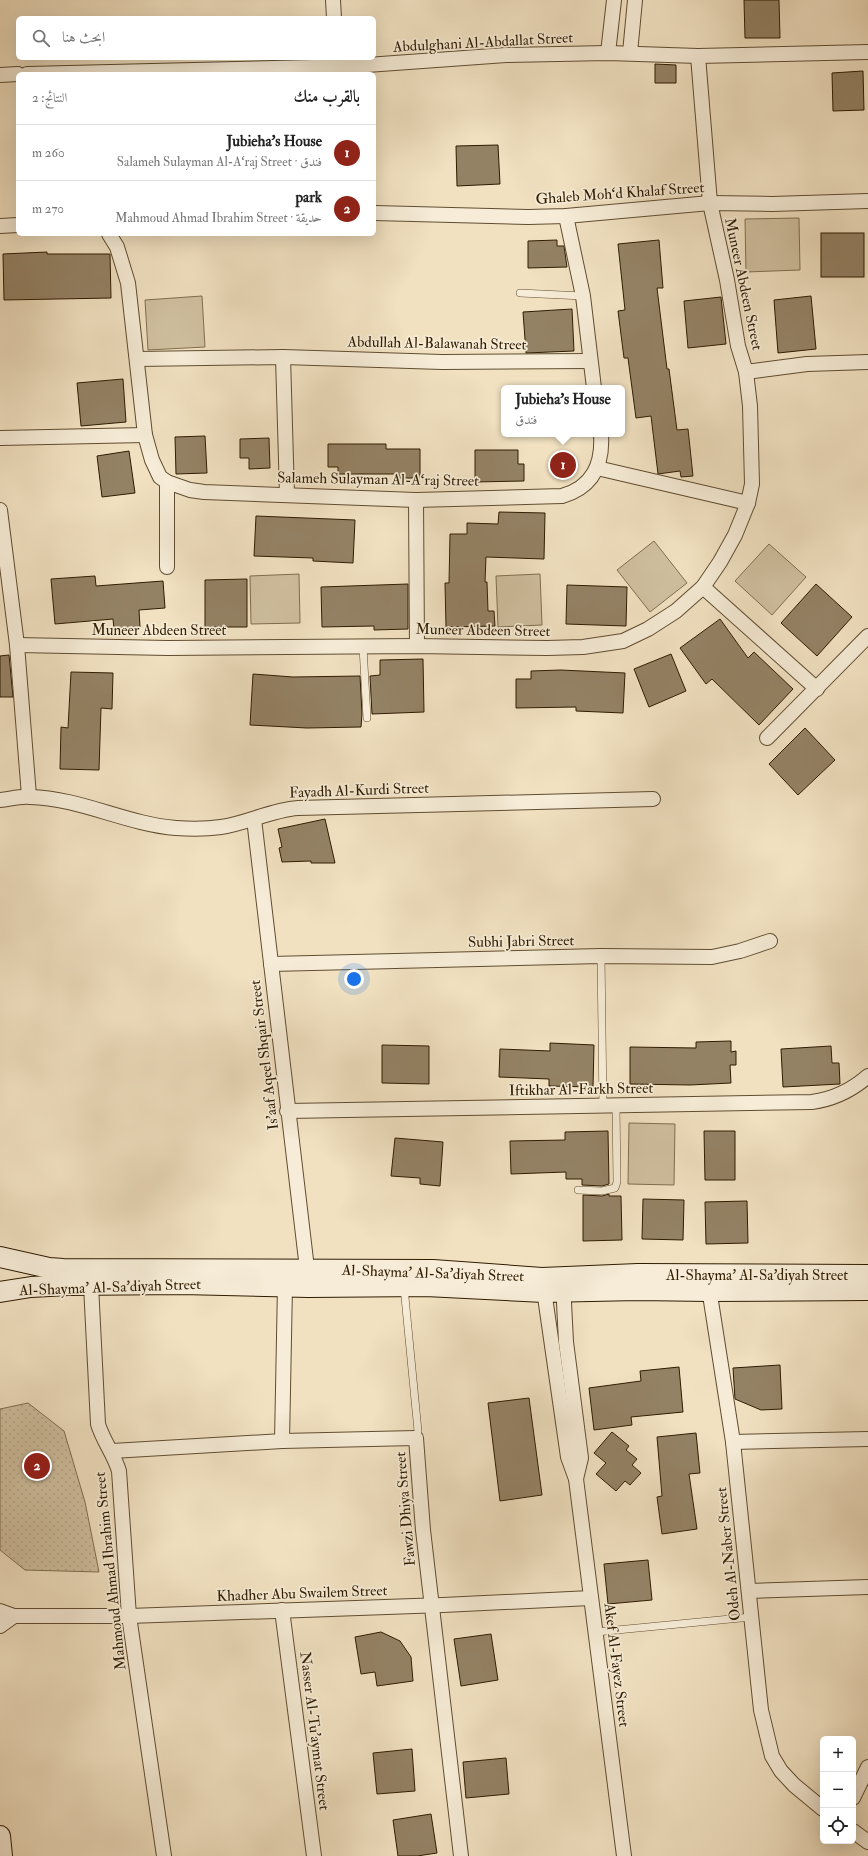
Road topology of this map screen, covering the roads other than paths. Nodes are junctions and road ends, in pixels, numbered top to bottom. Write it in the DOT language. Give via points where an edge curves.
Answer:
graph roads {
  1 [pos="333,0"];
  2 [pos="614,0"];
  3 [pos="635,0"];
  4 [pos="334,16"];
  5 [pos="868,52"];
  6 [pos="608,53"];
  7 [pos="630,53"];
  8 [pos="698,56"];
  9 [pos="335,62"];
  10 [pos="353,70"];
  11 [pos="78,72"];
  12 [pos="16,74"];
  13 [pos="0,75"];
  14 [pos="868,201"];
  15 [pos="710,203"];
  16 [pos="376,213"];
  17 [pos="566,216"];
  18 [pos="16,225"];
  19 [pos="0,226"];
  20 [pos="109,236"];
  21 [pos="520,293"];
  22 [pos="583,296"];
  23 [pos="283,357"];
  24 [pos="137,359"];
  25 [pos="590,361"];
  26 [pos="868,362"];
  27 [pos="746,372"];
  28 [pos="594,385"];
  29 [pos="145,435"];
  30 [pos="601,437"];
  31 [pos="0,438"];
  32 [pos="597,468"];
  33 [pos="167,482"];
  34 [pos="287,495"];
  35 [pos="416,500"];
  36 [pos="748,503"];
  37 [pos="0,510"];
  38 [pos="167,568"];
  39 [pos="703,587"];
  40 [pos="868,636"];
  41 [pos="17,645"];
  42 [pos="363,646"];
  43 [pos="417,646"];
  44 [pos="817,689"];
  45 [pos="368,718"];
  46 [pos="767,738"];
  47 [pos="30,796"];
  48 [pos="653,799"];
  49 [pos="0,800"];
  50 [pos="254,819"];
  51 [pos="770,941"];
  52 [pos="601,956"];
  53 [pos="271,964"];
  54 [pos="868,1076"];
  55 [pos="610,1106"];
  56 [pos="288,1111"];
  57 [pos="578,1190"];
  58 [pos="0,1257"];
  59 [pos="868,1275"];
  60 [pos="308,1278"];
  61 [pos="403,1278"];
  62 [pos="708,1283"];
  63 [pos="91,1285"];
  64 [pos="553,1285"];
  65 [pos="285,1286"];
  66 [pos="868,1290"];
  67 [pos="0,1292"];
  68 [pos="416,1438"];
  69 [pos="868,1440"];
  70 [pos="282,1441"];
  71 [pos="733,1442"];
  72 [pos="112,1451"];
  73 [pos="576,1479"];
  74 [pos="868,1587"];
  75 [pos="749,1590"];
  76 [pos="591,1598"];
  77 [pos="432,1605"];
  78 [pos="282,1610"];
  79 [pos="0,1611"];
  80 [pos="14,1616"];
  81 [pos="129,1616"];
  82 [pos="751,1617"];
  83 [pos="0,1626"];
  84 [pos="596,1632"];
  85 [pos="868,1767"];
  86 [pos="856,1792"];
  87 [pos="822,1808"];
  88 [pos="856,1833"];
  89 [pos="0,1836"];
  90 [pos="868,1842"];
  91 [pos="2,1856"];
  92 [pos="164,1856"];
  93 [pos="314,1856"];
  94 [pos="461,1856"];
  95 [pos="624,1856"];
  1 -- 4 [label="street"];
  2 -- 6 [label="street"];
  3 -- 7 [label="street"];
  5 -- 8 [label="street, Abdulghani Al-Abdallat Street"];
  6 -- 7 [label="street, Abdulghani Al-Abdallat Street"];
  6 -- 10 [label="street, Abdulghani Al-Abdallat Street" via="506,55"];
  7 -- 8 [label="street, Abdulghani Al-Abdallat Street"];
  8 -- 15 [label="street, Muneer Abdeen Street"];
  9 -- 10 [label="street, Abdulghani Al-Abdallat Street"];
  9 -- 11 [label="street, Abdulghani Al-Abdallat Street"];
  12 -- 13 [label="street"];
  14 -- 15 [label="street, Ghaleb Moh‘d Khalaf Street"];
  15 -- 17 [label="street, Ghaleb Moh‘d Khalaf Street"];
  15 -- 27 [label="street, Muneer Abdeen Street" via="738,346"];
  16 -- 17 [label="street, Ghaleb Moh‘d Khalaf Street"];
  17 -- 22 [label="street"];
  18 -- 19 [label="street"];
  20 -- 24 [label="street" via="117,247 128,283"];
  21 -- 22 [label="lane"];
  22 -- 25 [label="street"];
  23 -- 24 [label="street, Abdullah Al-Balawanah Street"];
  23 -- 25 [label="street, Abdullah Al-Balawanah Street" via="442,362"];
  23 -- 34 [label="street"];
  24 -- 29 [label="street"];
  25 -- 28 [label="street"];
  26 -- 27 [label="street, Muneer Abdeen Street" via="807,364"];
  27 -- 36 [label="street, Muneer Abdeen Street" via="752,454 752,484"];
  29 -- 31 [label="street"];
  29 -- 33 [label="street" via="156,470"];
  30 -- 32 [label="street, Salameh Sulayman Al-A‘raj Street" via="602,451"];
  32 -- 35 [label="street, Salameh Sulayman Al-A‘raj Street" via="580,489 562,496"];
  32 -- 36 [label="street"];
  33 -- 34 [label="street, Salameh Sulayman Al-A‘raj Street" via="190,490"];
  33 -- 38 [label="street"];
  34 -- 35 [label="street, Salameh Sulayman Al-A‘raj Street"];
  35 -- 43 [label="street"];
  36 -- 39 [label="street, Muneer Abdeen Street" via="735,535"];
  37 -- 41 [label="street"];
  39 -- 43 [label="street, Muneer Abdeen Street" via="676,611 623,641 583,647 547,648"];
  39 -- 44 [label="street"];
  40 -- 44 [label="street"];
  41 -- 42 [label="street, Muneer Abdeen Street" via="168,648"];
  41 -- 47 [label="street"];
  42 -- 43 [label="street, Muneer Abdeen Street"];
  42 -- 45 [label="lane"];
  44 -- 46 [label="street"];
  47 -- 49 [label="street, Fayadh Al-Kurdi Street"];
  47 -- 50 [label="street, Fayadh Al-Kurdi Street" via="68,802 174,828 221,827"];
  48 -- 50 [label="street, Fayadh Al-Kurdi Street" via="298,808 268,813"];
  50 -- 53 [label="street, Is’aaf Aqeel Shqair Street"];
  51 -- 52 [label="street, Subhi Jabri Street" via="712,957"];
  52 -- 53 [label="street, Subhi Jabri Street"];
  52 -- 55 [label="lane"];
  53 -- 56 [label="street, Is’aaf Aqeel Shqair Street"];
  54 -- 55 [label="street, Iftikhar Al-Farkh Street" via="844,1093 822,1100"];
  55 -- 56 [label="street, Iftikhar Al-Farkh Street"];
  55 -- 57 [label="lane" via="617,1182 615,1188"];
  56 -- 60 [label="street, Is’aaf Aqeel Shqair Street"];
  58 -- 60 [label="street, Al-Shayma’ Al-Sa’diyah Street" via="63,1269"];
  59 -- 62 [label="street, Al-Shayma’ Al-Sa’diyah Street"];
  60 -- 61 [label="street, Al-Shayma’ Al-Sa’diyah Street"];
  60 -- 65 [label="street, Al-Shayma’ Al-Sa’diyah Street"];
  61 -- 64 [label="street, Al-Shayma’ Al-Sa’diyah Street"];
  61 -- 68 [label="lane" via="418,1431"];
  62 -- 64 [label="street, Al-Shayma’ Al-Sa’diyah Street" via="638,1290"];
  62 -- 66 [label="street, Al-Shayma’ Al-Sa’diyah Street"];
  62 -- 71 [label="street, Odeh Al-Naber Street"];
  63 -- 65 [label="street, Al-Shayma’ Al-Sa’diyah Street"];
  63 -- 67 [label="street, Al-Shayma’ Al-Sa’diyah Street" via="31,1287"];
  63 -- 72 [label="street, Mahmoud Ahmad Ibrahim Street" via="98,1424 101,1435"];
  64 -- 73 [label="street, Akef Al-Fayez Street" via="568,1457"];
  64 -- 73 [label="street, Akef Al-Fayez Street" via="566,1342 581,1458"];
  65 -- 70 [label="street"];
  68 -- 70 [label="street, Fawzi Dhiya Street"];
  68 -- 77 [label="street, Fawzi Dhiya Street"];
  69 -- 71 [label="street"];
  70 -- 72 [label="street, Fawzi Dhiya Street"];
  71 -- 75 [label="street, Odeh Al-Naber Street"];
  72 -- 81 [label="street, Mahmoud Ahmad Ibrahim Street" via="119,1471"];
  73 -- 76 [label="street, Akef Al-Fayez Street"];
  74 -- 75 [label="street"];
  75 -- 82 [label="street, Odeh Al-Naber Street"];
  76 -- 77 [label="street, Khadher Abu Swailem Street"];
  76 -- 84 [label="street, Akef Al-Fayez Street"];
  77 -- 78 [label="street, Khadher Abu Swailem Street"];
  77 -- 94 [label="street, Fawzi Dhiya Street"];
  78 -- 81 [label="street, Khadher Abu Swailem Street"];
  78 -- 93 [label="street, Nasser Al-Tu’aymat Street"];
  79 -- 80 [label="street, Khadher Abu Swailem Street"];
  80 -- 81 [label="street, Khadher Abu Swailem Street"];
  80 -- 83 [label="street"];
  81 -- 92 [label="street, Mahmoud Ahmad Ibrahim Street"];
  82 -- 84 [label="lane"];
  82 -- 87 [label="street, Odeh Al-Naber Street" via="761,1710 772,1756 794,1785"];
  84 -- 95 [label="street, Akef Al-Fayez Street"];
  85 -- 86 [label="street"];
  88 -- 90 [label="street"];
  89 -- 91 [label="street"];
}
